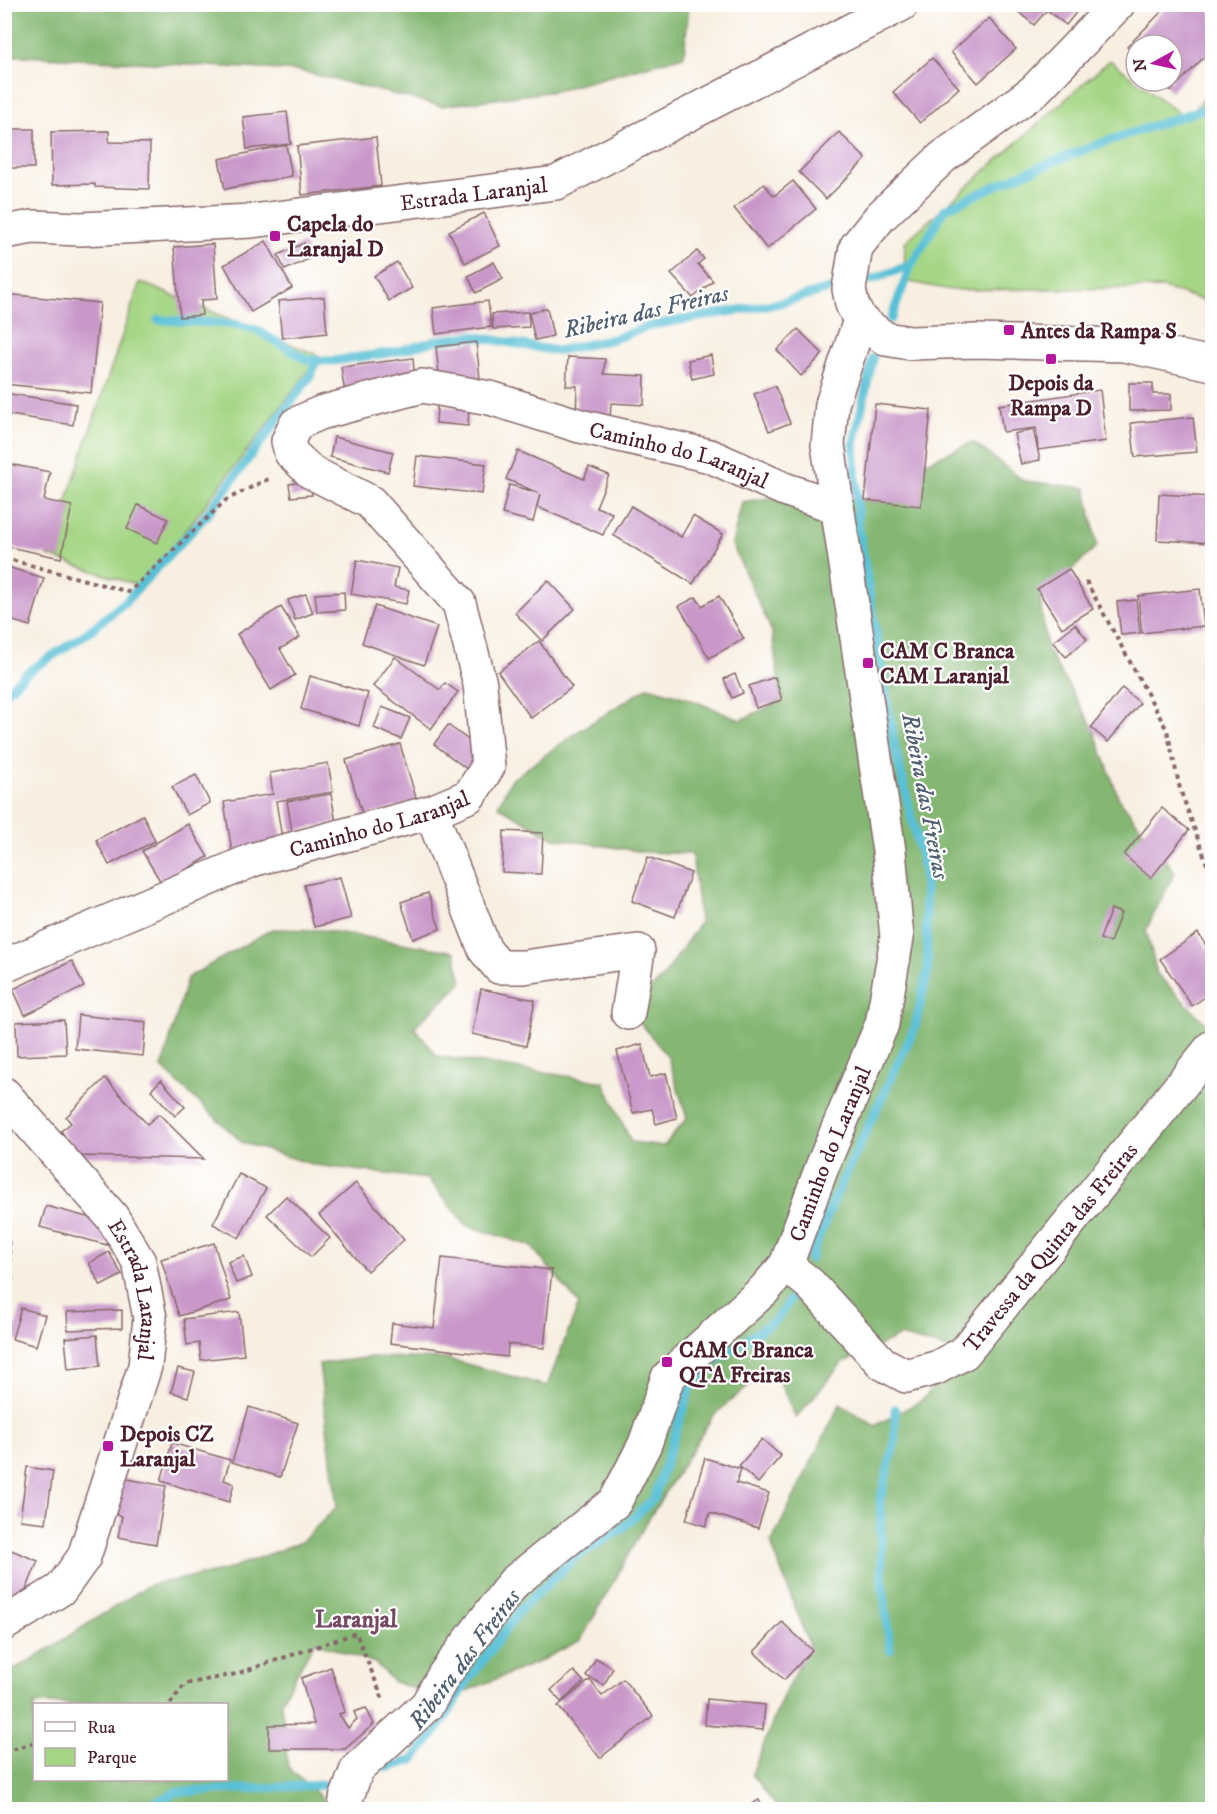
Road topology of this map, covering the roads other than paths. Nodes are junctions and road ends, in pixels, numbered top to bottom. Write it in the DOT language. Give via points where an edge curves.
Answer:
graph roads {
  1 [pos="902,4"];
  2 [pos="1118,4"];
  3 [pos="4,232"];
  4 [pos="860,320"];
  5 [pos="1212,364"];
  6 [pos="837,507"];
  7 [pos="431,812"];
  8 [pos="4,966"];
  9 [pos="628,1013"];
  10 [pos="1212,1047"];
  11 [pos="4,1094"];
  12 [pos="798,1274"];
  13 [pos="4,1624"];
  14 [pos="345,1809"];
  1 -- 3 [label="street, Estrada Laranjal" via="556,183 252,221 80,229 33,227"];
  2 -- 4 [label="street" via="1034,91 943,157 880,217 856,247 851,265 849,289"];
  4 -- 5 [label="street" via="886,339 910,343 1124,345"];
  4 -- 6 [label="street, Caminho do Laranjal" via="832,404 828,446"];
  6 -- 7 [label="street, Caminho do Laranjal" via="784,489 710,456 580,426 490,398 422,386 320,413 296,424 288,441 291,453 306,467 370,502 459,603 480,684 488,767 469,796"];
  6 -- 12 [label="street, Caminho do Laranjal" via="889,851 897,938 882,1024 822,1167"];
  7 -- 8 [label="street, Caminho do Laranjal" via="255,859"];
  7 -- 9 [label="street" via="485,950 499,967 638,951"];
  10 -- 12 [label="street, Travessa da Quinta das Freiras" via="964,1353 936,1368 906,1376 882,1363"];
  11 -- 13 [label="street, Estrada Laranjal" via="112,1217 139,1262 150,1318 145,1366 84,1557 61,1589"];
  12 -- 14 [label="street, Caminho do Laranjal" via="764,1290 668,1377 645,1444 615,1502 514,1582 444,1674 427,1705 357,1770"];
}
